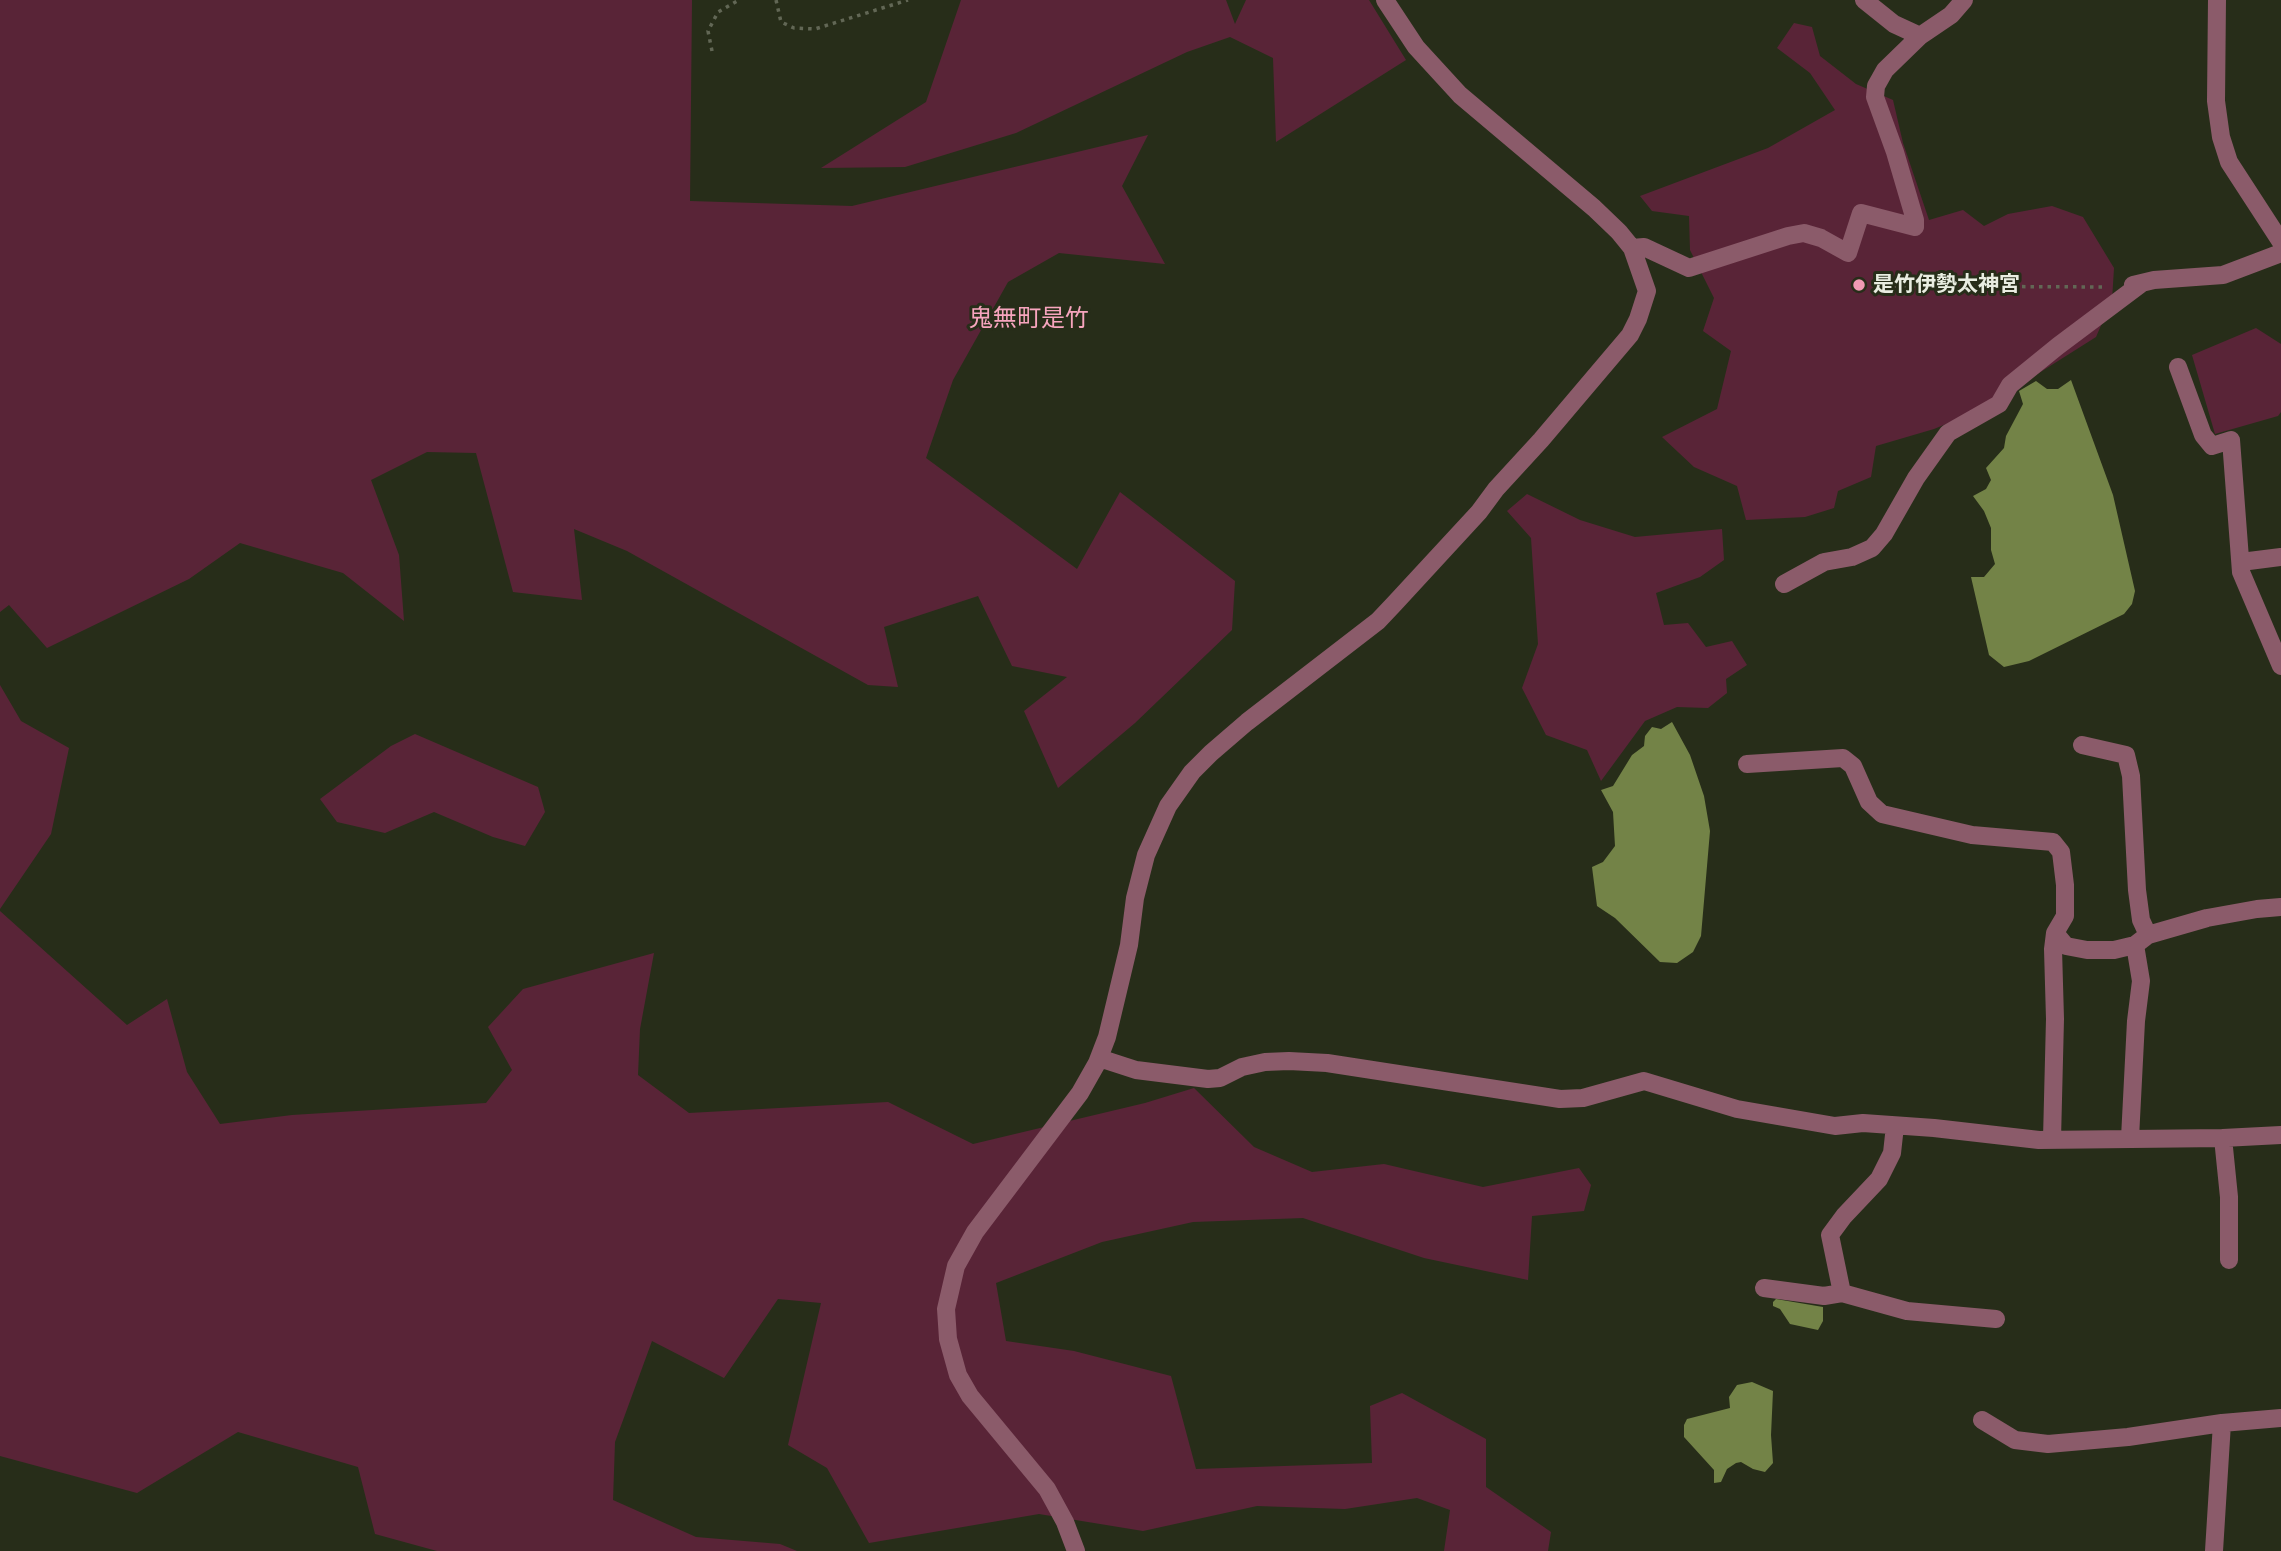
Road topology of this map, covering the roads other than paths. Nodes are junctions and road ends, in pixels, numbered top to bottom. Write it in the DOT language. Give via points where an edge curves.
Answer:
graph roads {
  1 [pos="1385,0"];
  2 [pos="1864,0"];
  3 [pos="1964,0"];
  4 [pos="2217,0"];
  5 [pos="1920,36"];
  6 [pos="2281,242"];
  7 [pos="1632,248"];
  8 [pos="2281,253"];
  9 [pos="2141,283"];
  10 [pos="2122,288"];
  11 [pos="2178,367"];
  12 [pos="2281,556"];
  13 [pos="2241,562"];
  14 [pos="1784,584"];
  15 [pos="2281,666"];
  16 [pos="2082,745"];
  17 [pos="1747,764"];
  18 [pos="2281,907"];
  19 [pos="2055,933"];
  20 [pos="2141,940"];
  21 [pos="1099,1058"];
  22 [pos="1895,1126"];
  23 [pos="2281,1135"];
  24 [pos="2130,1138"];
  25 [pos="2223,1138"];
  26 [pos="2052,1139"];
  27 [pos="2229,1260"];
  28 [pos="1764,1288"];
  29 [pos="1842,1293"];
  30 [pos="1996,1319"];
  31 [pos="2281,1418"];
  32 [pos="1982,1420"];
  33 [pos="2222,1423"];
  34 [pos="1076,1551"];
  35 [pos="2214,1551"];
  1 -- 7 [label="street" via="1416,47 1460,95 1594,208"];
  2 -- 5 [label="street" via="1894,24"];
  3 -- 5 [label="street"];
  4 -- 6 [label="street" via="2216,101 2221,137 2230,162"];
  5 -- 7 [label="street" via="1885,70 1875,97 1915,227 1861,213 1848,253 1804,233 1689,268 1644,247"];
  7 -- 21 [label="street" via="1647,290 1630,335 1479,512 1378,621 1211,753 1168,806 1146,855 1129,945"];
  8 -- 9 [label="street" via="2223,275"];
  9 -- 10 [label="street"];
  9 -- 14 [label="street" via="2057,345 2010,386 1999,404 1948,433 1872,548 1824,562"];
  11 -- 13 [label="street" via="2203,435 2212,446 2231,439"];
  12 -- 13 [label="street"];
  13 -- 15 [label="street" via="2247,589"];
  16 -- 20 [label="street" via="2126,755"];
  17 -- 19 [label="street" via="1843,758 1853,766 1869,802 1882,814 1972,835 2053,842 2061,852 2065,885 2065,916"];
  18 -- 20 [label="street" via="2207,918"];
  19 -- 20 [label="street" via="2066,946 2087,950 2114,950"];
  19 -- 26 [label="street"];
  20 -- 24 [label="street"];
  21 -- 22 [label="street" via="1136,1070 1208,1079 1265,1062 1327,1063 1560,1099 1583,1098 1644,1081 1737,1109 1835,1126"];
  21 -- 34 [label="street" via="1080,1093 975,1232 956,1266 946,1309 958,1375 1046,1489"];
  22 -- 26 [label="street"];
  22 -- 29 [label="street" via="1892,1153 1880,1179 1830,1235"];
  23 -- 25 [label="street"];
  24 -- 25 [label="street"];
  24 -- 26 [label="street"];
  25 -- 27 [label="street" via="2230,1197"];
  28 -- 29 [label="street" via="1824,1296"];
  29 -- 30 [label="street" via="1908,1311"];
  31 -- 33 [label="street"];
  32 -- 33 [label="street" via="2015,1440 2048,1444"];
  33 -- 35 [label="street"];
}
